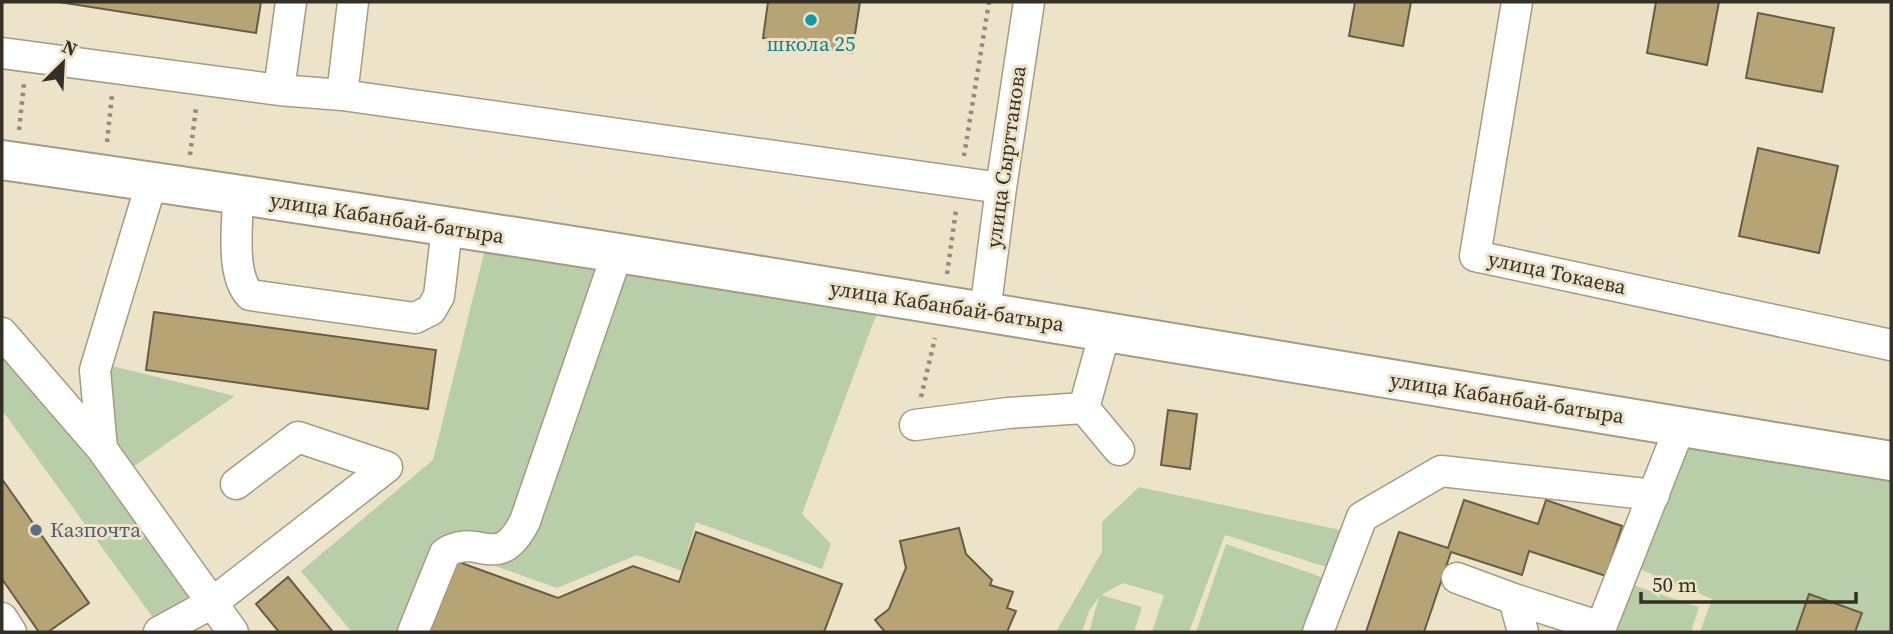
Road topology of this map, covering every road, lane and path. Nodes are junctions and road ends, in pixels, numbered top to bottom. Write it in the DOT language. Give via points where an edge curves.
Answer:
graph roads {
  1 [pos="291,2"];
  2 [pos="353,2"];
  3 [pos="1029,2"];
  4 [pos="1517,2"];
  5 [pos="14,55"];
  6 [pos="115,67"];
  7 [pos="200,79"];
  8 [pos="279,90"];
  9 [pos="342,95"];
  10 [pos="9,161"];
  11 [pos="103,175"];
  12 [pos="169,184"];
  13 [pos="1000,188"];
  14 [pos="238,195"];
  15 [pos="447,228"];
  16 [pos="617,254"];
  17 [pos="985,312"];
  18 [pos="1105,332"];
  19 [pos="2,333"];
  20 [pos="1891,345"];
  21 [pos="1084,408"];
  22 [pos="915,425"];
  23 [pos="1680,427"];
  24 [pos="102,449"];
  25 [pos="1119,450"];
  26 [pos="1891,461"];
  27 [pos="236,484"];
  28 [pos="1654,495"];
  29 [pos="1457,578"];
  30 [pos="1514,598"];
  31 [pos="212,603"];
  32 [pos="2,618"];
  33 [pos="12,632"];
  34 [pos="159,632"];
  35 [pos="233,632"];
  36 [pos="413,632"];
  37 [pos="1318,632"];
  38 [pos="1523,632"];
  1 -- 8 [label="street"];
  2 -- 9 [label="street"];
  3 -- 13 [label="street, улица Сырттанова"];
  4 -- 20 [label="street, улица Токаева" via="1475,256"];
  5 -- 6 [label="street"];
  5 -- 10 [label="path"];
  6 -- 7 [label="street"];
  6 -- 11 [label="path"];
  7 -- 8 [label="street"];
  7 -- 12 [label="path"];
  8 -- 9 [label="street"];
  9 -- 13 [label="street"];
  10 -- 11 [label="main road, улица Кабанбай-батыра"];
  11 -- 12 [label="main road, улица Кабанбай-батыра"];
  12 -- 14 [label="main road, улица Кабанбай-батыра"];
  12 -- 24 [label="street" via="94,370"];
  13 -- 17 [label="street, улица Сырттанова"];
  14 -- 15 [label="main road, улица Кабанбай-батыра"];
  14 -- 15 [label="street" via="238,272 250,295 415,318 431,310 439,296"];
  15 -- 16 [label="main road, улица Кабанбай-батыра"];
  16 -- 17 [label="main road, улица Кабанбай-батыра"];
  16 -- 36 [label="street" via="516,539 495,550 473,546 444,553"];
  17 -- 18 [label="main road, улица Кабанбай-батыра"];
  18 -- 21 [label="street"];
  18 -- 23 [label="main road, улица Кабанбай-батыра"];
  19 -- 24 [label="street"];
  21 -- 22 [label="street"];
  21 -- 25 [label="street"];
  23 -- 26 [label="main road, улица Кабанбай-батыра"];
  23 -- 28 [label="street"];
  24 -- 31 [label="street"];
  27 -- 31 [label="street" via="298,437 387,467"];
  28 -- 30 [label="street" via="1601,627"];
  28 -- 37 [label="street" via="1441,471 1362,517"];
  29 -- 30 [label="street"];
  30 -- 38 [label="street"];
  31 -- 34 [label="street"];
  31 -- 35 [label="street"];
  32 -- 33 [label="street"];
}
